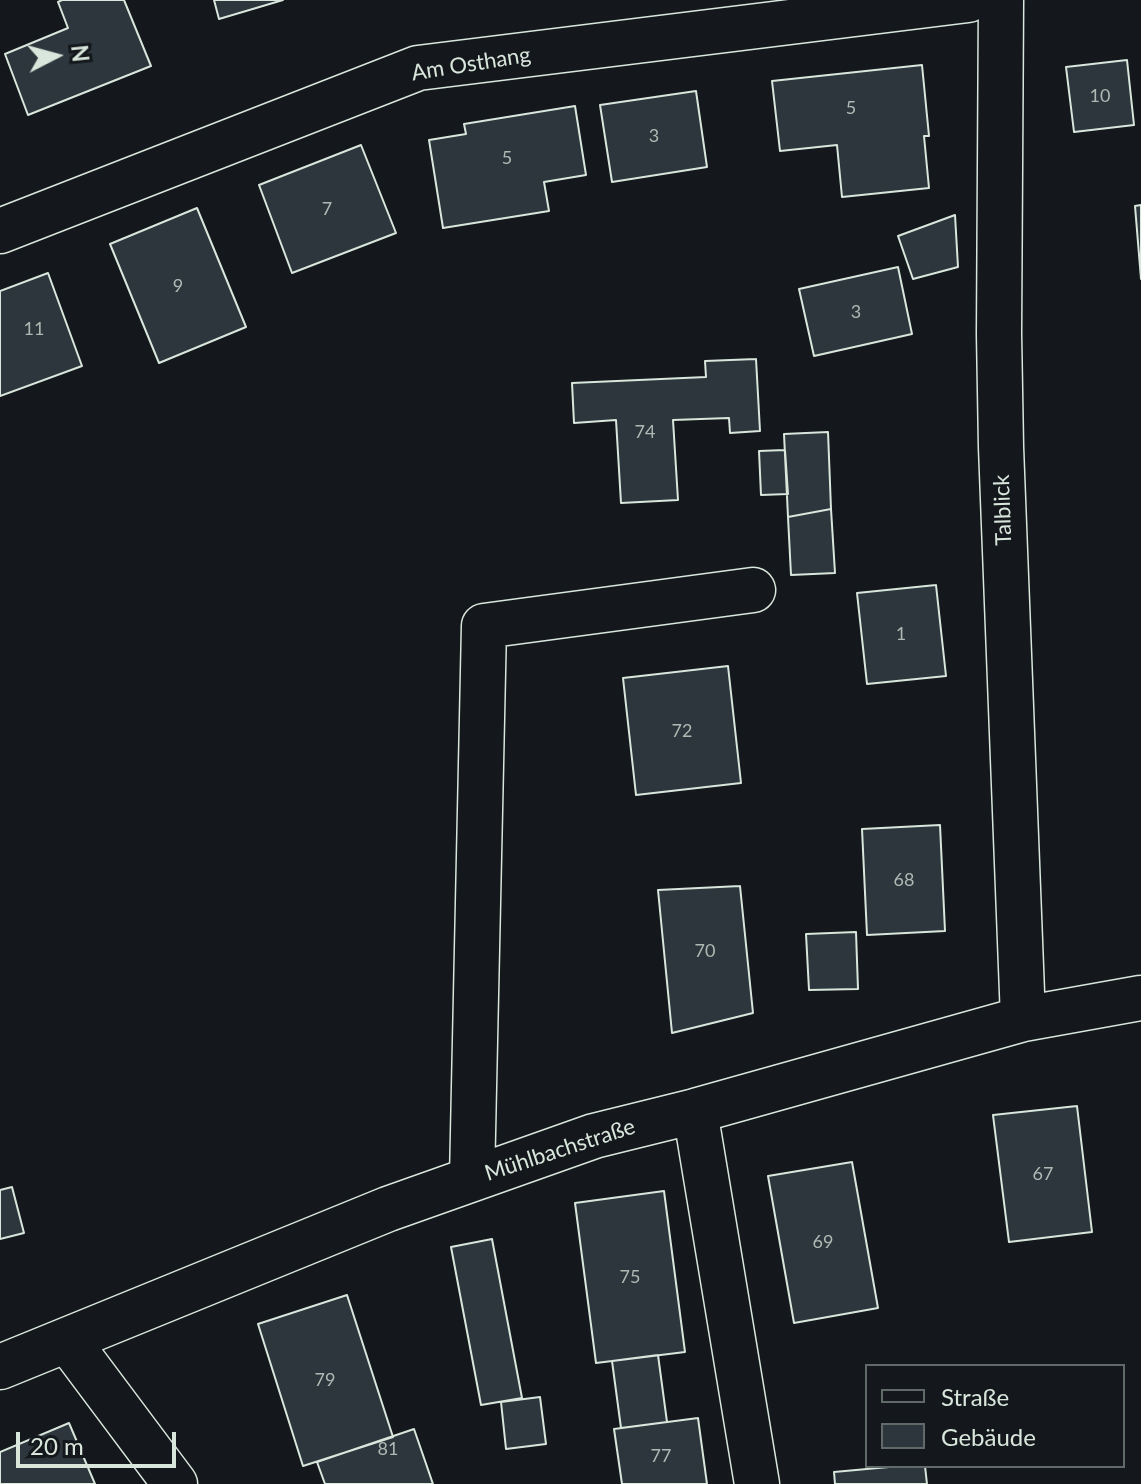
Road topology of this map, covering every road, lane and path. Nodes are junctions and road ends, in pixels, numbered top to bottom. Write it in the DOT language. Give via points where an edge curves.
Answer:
graph roads {
  1 [pos="968,0"];
  2 [pos="1001,0"];
  3 [pos="0,231"];
  4 [pos="753,590"];
  5 [pos="1141,998"];
  6 [pos="1023,1019"];
  7 [pos="695,1111"];
  8 [pos="472,1179"];
  9 [pos="68,1341"];
  10 [pos="0,1367"];
  11 [pos="175,1484"];
  12 [pos="757,1484"];
  1 -- 3 [label="street, Am Osthang" via="418,68"];
  2 -- 6 [label="street, Talblick" via="1001,447"];
  4 -- 8 [label="street" via="484,626"];
  5 -- 6 [label="street, Mühlbachstraße"];
  6 -- 7 [label="street, Mühlbachstraße"];
  7 -- 8 [label="street, Mühlbachstraße" via="594,1136"];
  7 -- 12 [label="street"];
  8 -- 9 [label="street, Mühlbachstraße"];
  9 -- 10 [label="street, Mühlbachstraße"];
  9 -- 11 [label="street"];
}
